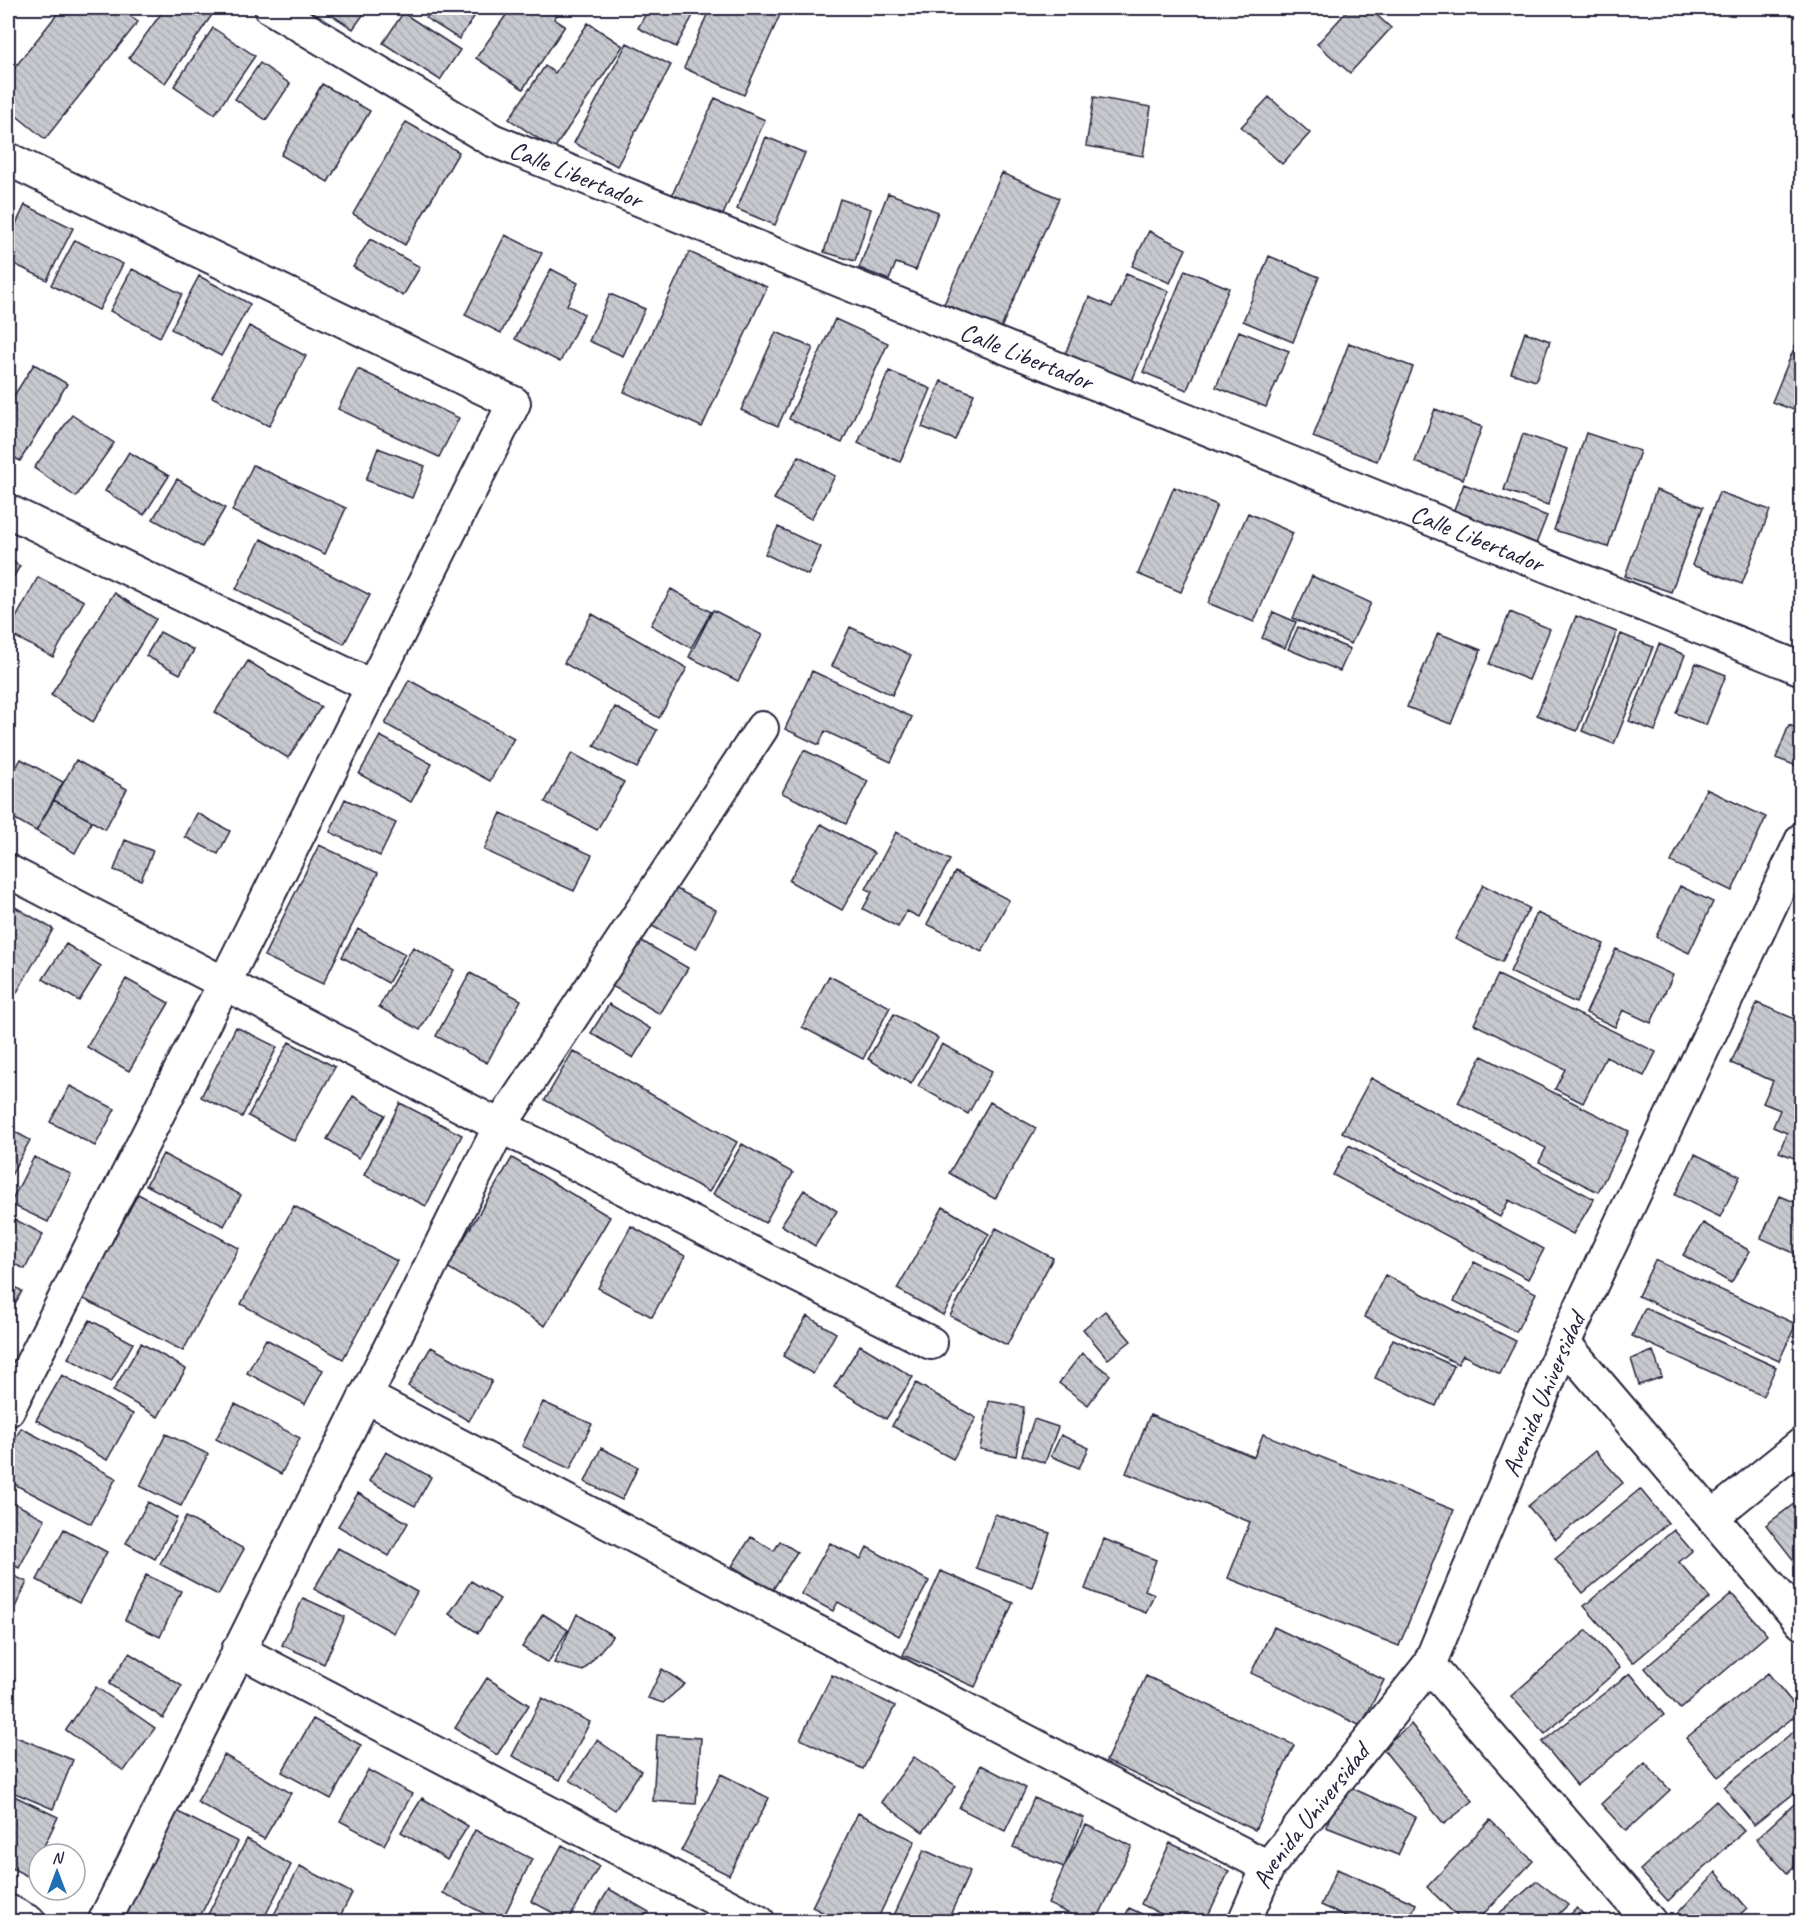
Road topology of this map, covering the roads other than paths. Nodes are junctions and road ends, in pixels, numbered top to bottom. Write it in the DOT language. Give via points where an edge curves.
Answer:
graph roads {
  1 [pos="271,8"];
  2 [pos="8,159"];
  3 [pos="8,511"];
  4 [pos="1802,669"];
  5 [pos="373,687"];
  6 [pos="762,728"];
  7 [pos="1802,839"];
  8 [pos="8,871"];
  9 [pos="225,982"];
  10 [pos="500,1126"];
  11 [pos="932,1343"];
  12 [pos="1564,1343"];
  13 [pos="365,1396"];
  14 [pos="8,1410"];
  15 [pos="1802,1444"];
  16 [pos="1713,1516"];
  17 [pos="1802,1623"];
  18 [pos="238,1650"];
  19 [pos="1429,1665"];
  20 [pos="1268,1867"];
  21 [pos="8,1911"];
  22 [pos="1255,1915"];
  23 [pos="29,1922"];
  24 [pos="104,1922"];
  25 [pos="759,1922"];
  26 [pos="1650,1922"];
  1 -- 4 [label="street, Calle Libertador" via="492,140"];
  2 -- 5 [label="street" via="514,403"];
  3 -- 5 [label="street"];
  5 -- 9 [label="street"];
  6 -- 10 [label="street"];
  7 -- 12 [label="street, Avenida Universidad"];
  8 -- 9 [label="street"];
  9 -- 10 [label="street"];
  9 -- 14 [label="street"];
  10 -- 11 [label="street"];
  10 -- 13 [label="street"];
  12 -- 16 [label="street"];
  12 -- 19 [label="street, Avenida Universidad"];
  13 -- 18 [label="street"];
  13 -- 20 [label="street"];
  15 -- 16 [label="street"];
  16 -- 17 [label="street"];
  18 -- 24 [label="street"];
  18 -- 25 [label="street"];
  19 -- 20 [label="street, Avenida Universidad"];
  19 -- 26 [label="street"];
  20 -- 22 [label="street, Avenida Universidad"];
  21 -- 23 [label="street"];
}
